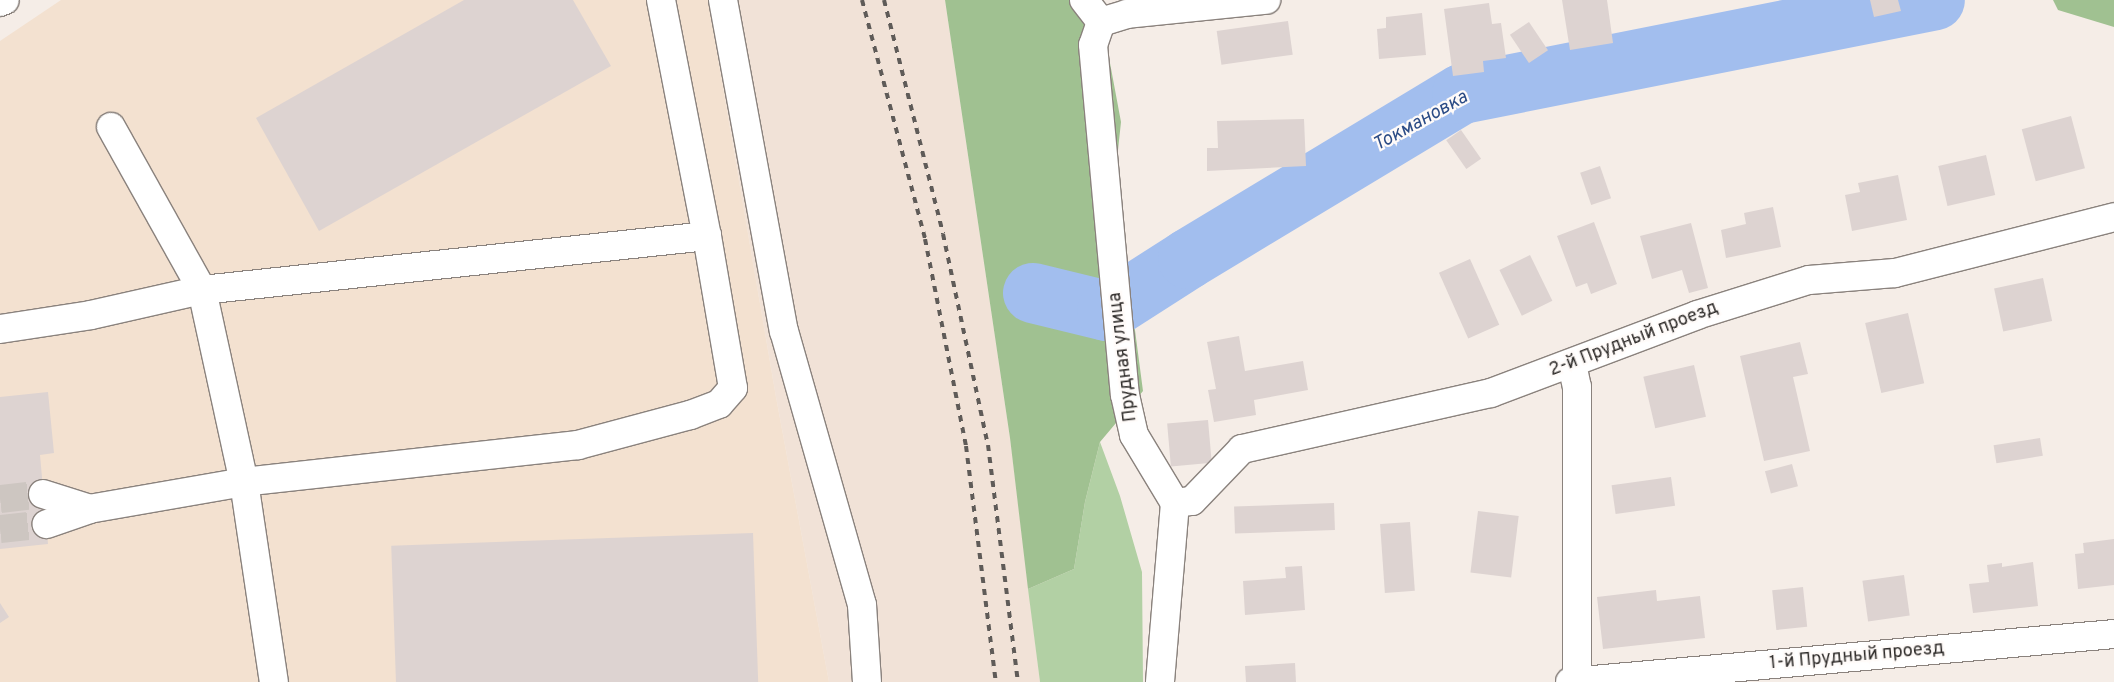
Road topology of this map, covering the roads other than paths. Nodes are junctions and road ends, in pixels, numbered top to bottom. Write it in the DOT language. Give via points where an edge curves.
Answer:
graph roads {
  1 [pos="5,0"];
  2 [pos="661,0"];
  3 [pos="723,0"];
  4 [pos="1084,0"];
  5 [pos="1266,0"];
  6 [pos="0,2"];
  7 [pos="1101,22"];
  8 [pos="111,127"];
  9 [pos="2114,217"];
  10 [pos="707,236"];
  11 [pos="202,290"];
  12 [pos="0,329"];
  13 [pos="1572,364"];
  14 [pos="244,482"];
  15 [pos="44,494"];
  16 [pos="1175,503"];
  17 [pos="90,509"];
  18 [pos="47,524"];
  19 [pos="2114,634"];
  20 [pos="1573,681"];
  21 [pos="274,682"];
  22 [pos="867,682"];
  23 [pos="1160,682"];
  1 -- 6 [label="street"];
  2 -- 10 [label="street"];
  3 -- 22 [label="street" via="784,331 862,605"];
  4 -- 7 [label="street"];
  5 -- 7 [label="street" via="1127,14"];
  7 -- 16 [label="street, Прудная улица" via="1093,45 1126,395 1134,435"];
  8 -- 11 [label="street"];
  9 -- 13 [label="street, 2-й Прудный проезд" via="1895,273 1809,280 1697,315"];
  10 -- 11 [label="street"];
  10 -- 14 [label="street" via="733,388 719,404 578,445"];
  11 -- 12 [label="street" via="91,315"];
  11 -- 14 [label="street"];
  13 -- 16 [label="street, 2-й Прудный проезд" via="1491,393 1242,449 1192,501"];
  13 -- 20 [label="street" via="1577,387"];
  14 -- 17 [label="street"];
  14 -- 21 [label="street"];
  15 -- 17 [label="street"];
  16 -- 23 [label="street"];
  17 -- 18 [label="street"];
  19 -- 20 [label="street, 1-й Прудный проезд"];
}
